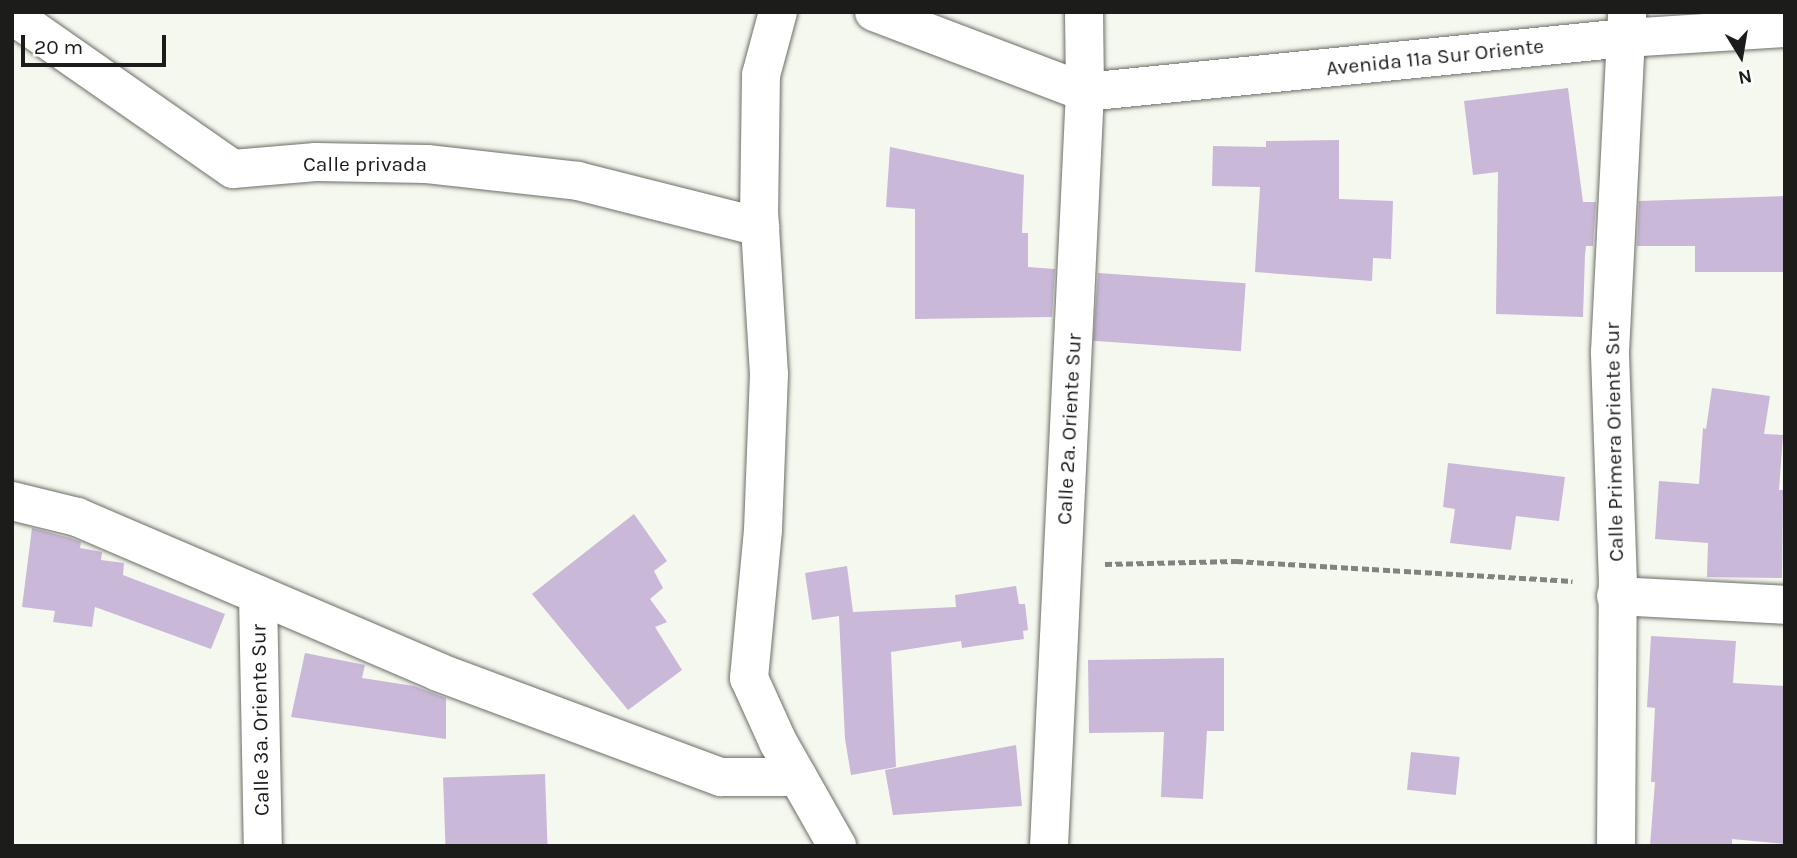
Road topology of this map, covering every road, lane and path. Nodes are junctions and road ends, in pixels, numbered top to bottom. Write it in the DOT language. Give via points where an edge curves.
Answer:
graph roads {
  1 [pos="778,12"];
  2 [pos="874,12"];
  3 [pos="1084,12"];
  4 [pos="12,15"];
  5 [pos="1626,25"];
  6 [pos="1785,28"];
  7 [pos="1085,92"];
  8 [pos="760,228"];
  9 [pos="12,501"];
  10 [pos="1063,565"];
  11 [pos="1617,590"];
  12 [pos="258,595"];
  13 [pos="1785,605"];
  14 [pos="798,777"];
  15 [pos="262,846"];
  16 [pos="837,846"];
  17 [pos="1049,846"];
  18 [pos="1616,846"];
  1 -- 8 [label="street" via="761,75"];
  2 -- 7 [label="street"];
  3 -- 7 [label="street, Calle 2a. Oriente Sur"];
  4 -- 8 [label="street, Calle privada" via="233,169 316,162 441,165 578,181"];
  5 -- 6 [label="street, Avenida 11a Sur Oriente"];
  5 -- 7 [label="street, Avenida 11a Sur Oriente"];
  5 -- 11 [label="street, Calle Primera Oriente Sur" via="1610,352"];
  7 -- 10 [label="street, Calle 2a. Oriente Sur"];
  8 -- 14 [label="street" via="769,374 763,530 749,678"];
  9 -- 12 [label="street" via="77,517"];
  10 -- 11 [label="path" via="1236,561"];
  10 -- 17 [label="street, Calle 2a. Oriente Sur"];
  11 -- 13 [label="street"];
  11 -- 18 [label="street, Calle Primera Oriente Sur"];
  12 -- 14 [label="street" via="438,672 721,777"];
  12 -- 15 [label="street, Calle 3a. Oriente Sur"];
  14 -- 16 [label="street"];
}
